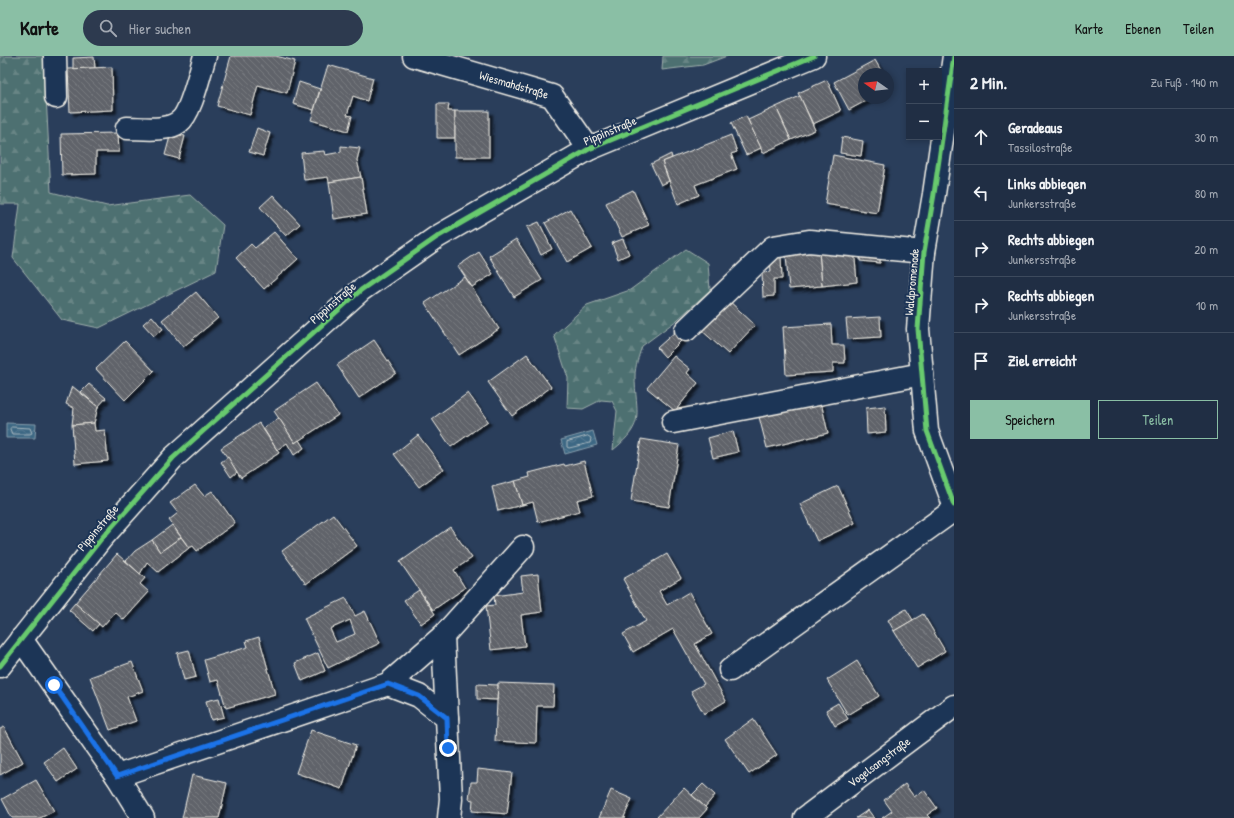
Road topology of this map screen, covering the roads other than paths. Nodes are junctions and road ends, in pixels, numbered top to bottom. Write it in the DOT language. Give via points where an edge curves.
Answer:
graph roads {
  1 [pos="55,56"];
  2 [pos="205,56"];
  3 [pos="814,56"];
  4 [pos="419,57"];
  5 [pos="953,57"];
  6 [pos="56,97"];
  7 [pos="127,128"];
  8 [pos="589,149"];
  9 [pos="924,252"];
  10 [pos="686,330"];
  11 [pos="922,374"];
  12 [pos="672,422"];
  13 [pos="954,505"];
  14 [pos="954,510"];
  15 [pos="523,547"];
  16 [pos="444,636"];
  17 [pos="21,639"];
  18 [pos="0,666"];
  19 [pos="730,670"];
  20 [pos="388,684"];
  21 [pos="954,706"];
  22 [pos="447,718"];
  23 [pos="117,776"];
  24 [pos="143,818"];
  25 [pos="449,818"];
  26 [pos="805,818"];
  1 -- 6 [label="street"];
  2 -- 7 [label="street" via="187,111 179,122 165,127"];
  3 -- 8 [label="street, Pippinstraße"];
  4 -- 8 [label="street, Wiesmahdstraße" via="552,96"];
  5 -- 9 [label="street, Waldpromenade"];
  8 -- 17 [label="street, Pippinstraße" via="437,238 361,290 173,458 101,539"];
  9 -- 10 [label="street" via="810,241 773,247"];
  9 -- 11 [label="street, Waldpromenade" via="918,329"];
  11 -- 12 [label="street"];
  11 -- 13 [label="street, Waldpromenade" via="927,431"];
  14 -- 19 [label="street"];
  15 -- 16 [label="street"];
  16 -- 20 [label="street"];
  16 -- 22 [label="street"];
  17 -- 18 [label="street, Pippinstraße"];
  17 -- 23 [label="street"];
  20 -- 22 [label="street" via="419,696"];
  20 -- 23 [label="street"];
  21 -- 26 [label="street, Vogelsangstraße"];
  22 -- 25 [label="street" via="451,798"];
  23 -- 24 [label="street"];
}
